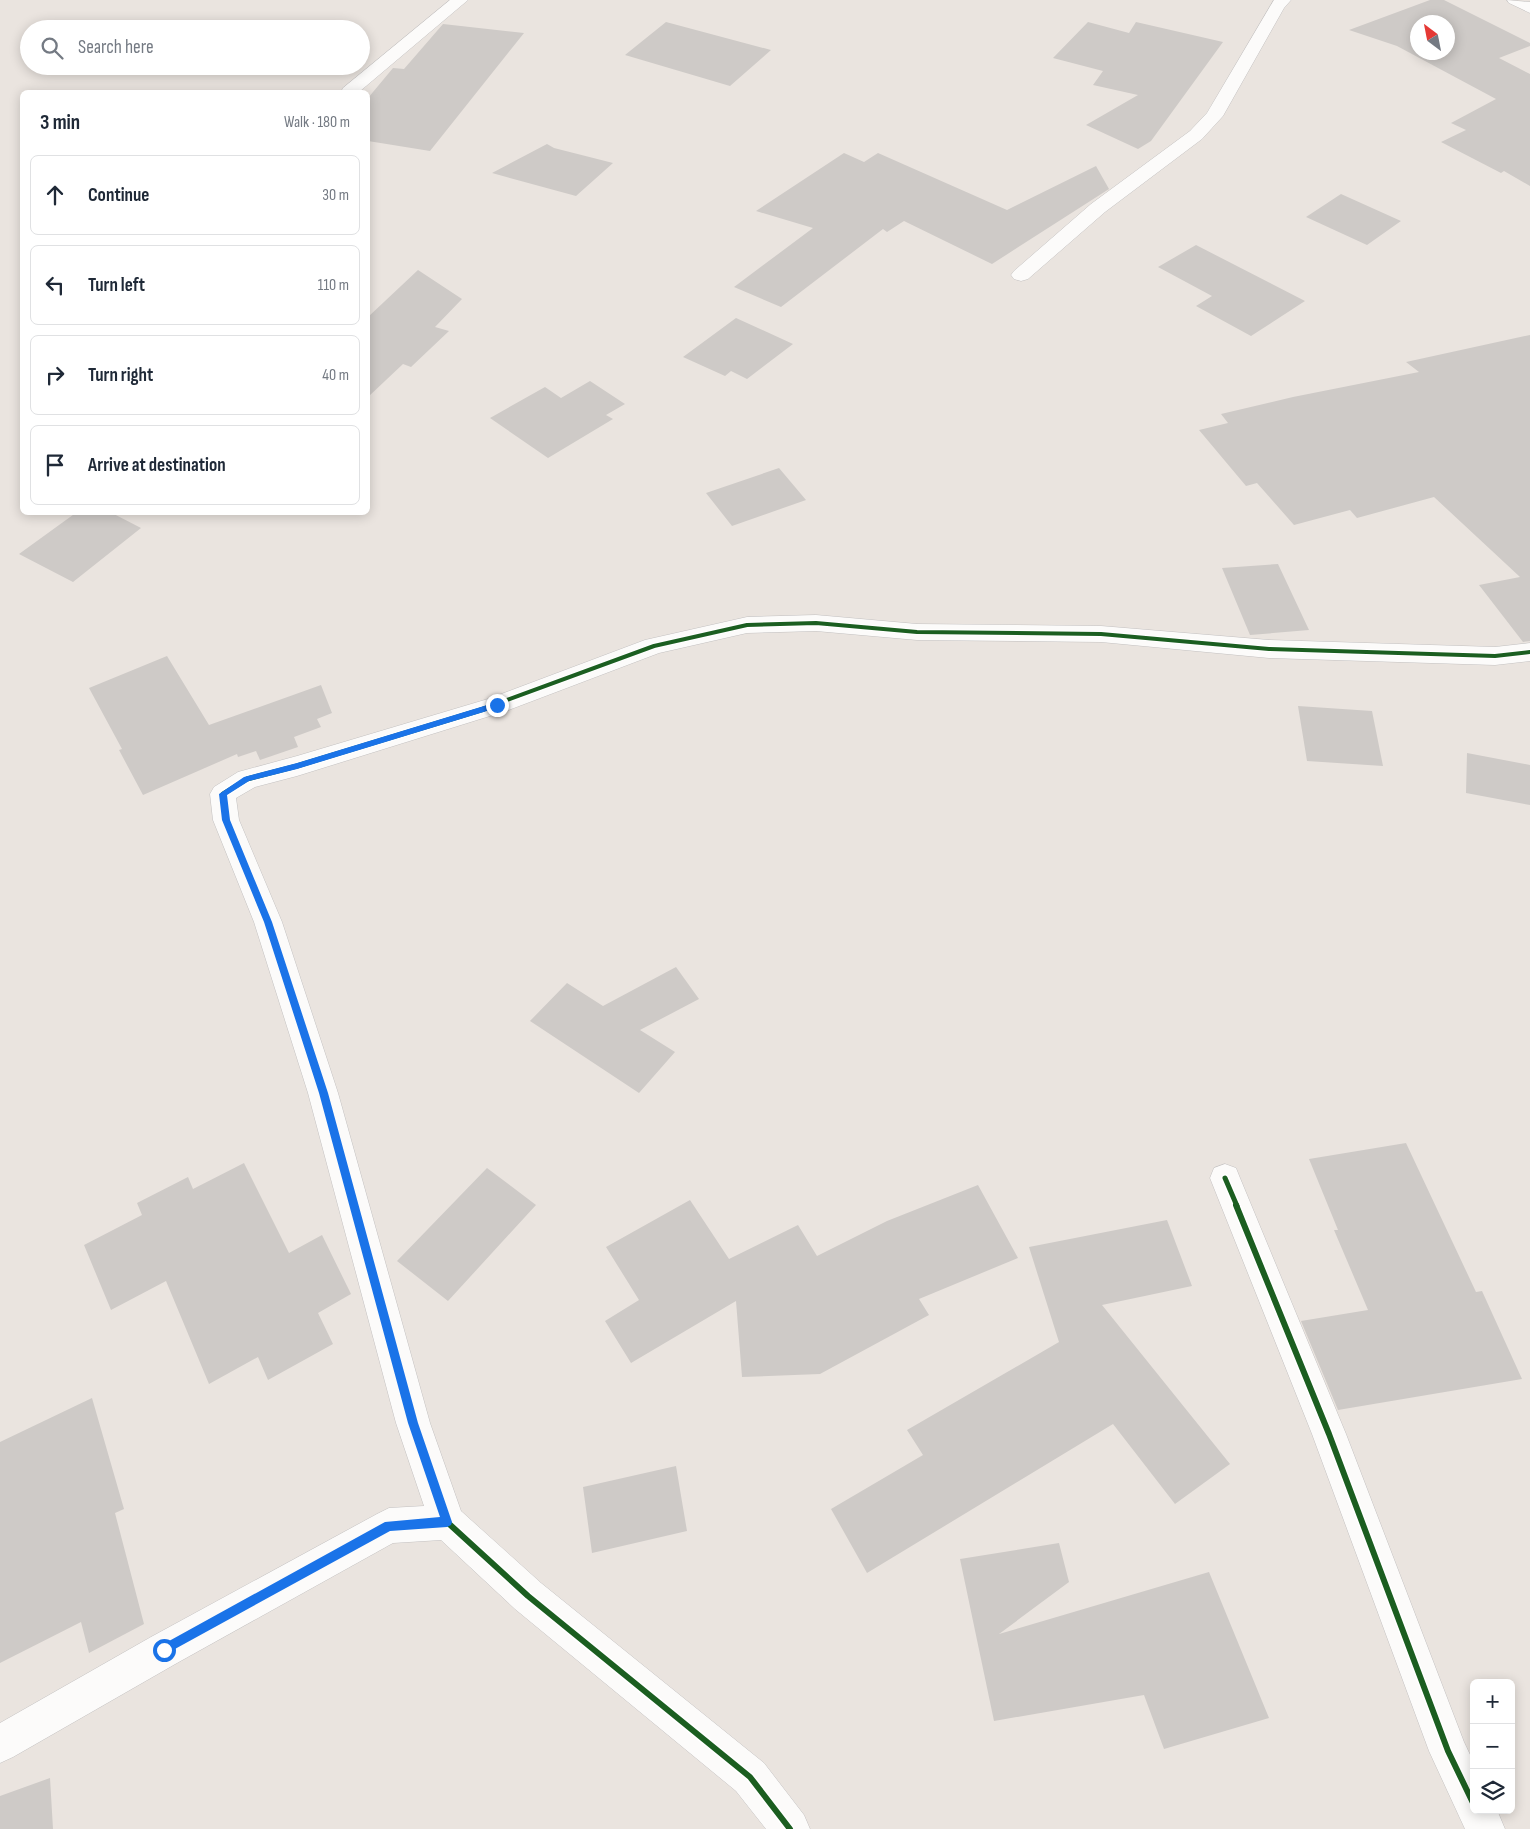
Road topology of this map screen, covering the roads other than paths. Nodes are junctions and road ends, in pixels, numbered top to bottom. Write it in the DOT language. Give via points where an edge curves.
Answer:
graph roads {
  1 [pos="460,0"];
  2 [pos="1283,0"];
  3 [pos="1514,0"];
  4 [pos="1530,8"];
  5 [pos="370,75"];
  6 [pos="370,75"];
  7 [pos="351,90"];
  8 [pos="1021,275"];
  9 [pos="1530,652"];
  10 [pos="1225,1178"];
  11 [pos="447,1522"];
  12 [pos="0,1744"];
  13 [pos="1470,1797"];
  14 [pos="1478,1814"];
  15 [pos="790,1829"];
  16 [pos="1486,1829"];
  1 -- 5 [label="street"];
  2 -- 8 [label="street" via="1214,116 1098,208"];
  3 -- 4 [label="street"];
  6 -- 7 [label="street"];
  9 -- 11 [label="street" via="1495,656 1269,649 1101,634 917,632 816,623 747,625 654,646 497,705 247,779 223,794 226,820 268,922 324,1093 413,1423"];
  10 -- 13 [label="street" via="1328,1434 1448,1751"];
  11 -- 12 [label="street" via="389,1526"];
  11 -- 15 [label="street" via="528,1596 750,1777"];
  14 -- 16 [label="street"];
}
